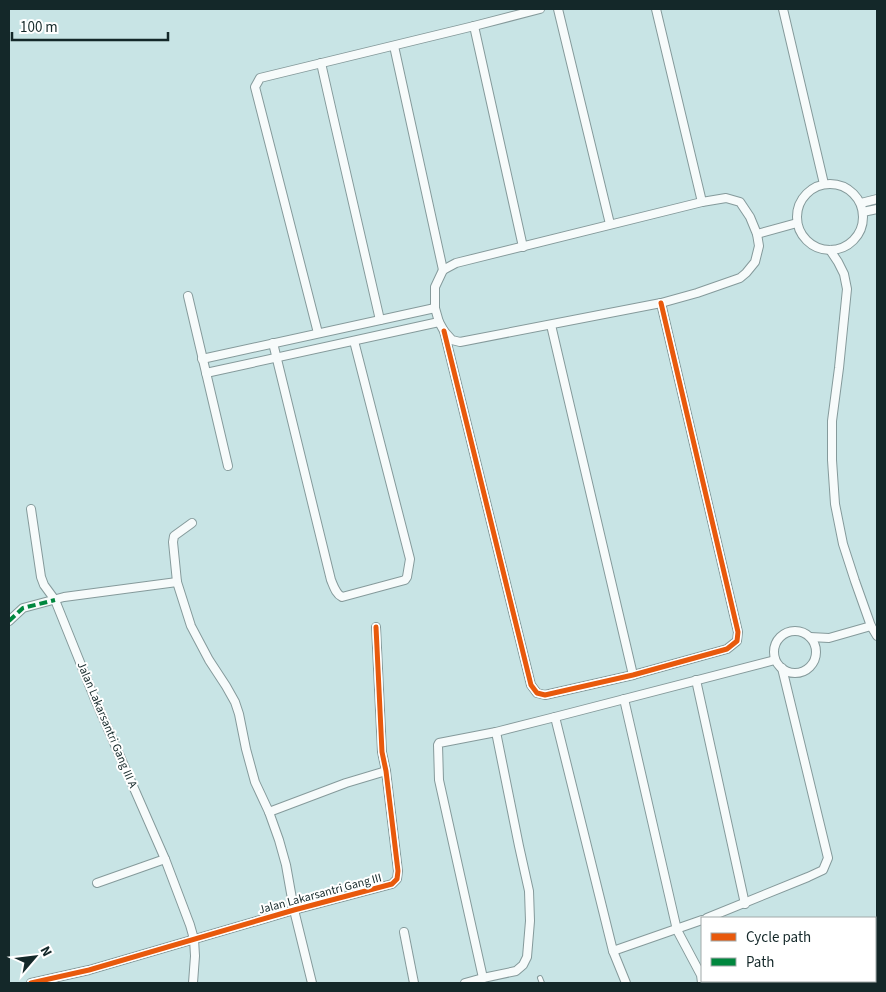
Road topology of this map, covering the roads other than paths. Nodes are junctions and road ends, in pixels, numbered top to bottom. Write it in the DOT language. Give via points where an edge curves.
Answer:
graph roads {
  1 [pos="540,9"];
  2 [pos="558,9"];
  3 [pos="656,9"];
  4 [pos="783,9"];
  5 [pos="474,26"];
  6 [pos="394,46"];
  7 [pos="322,64"];
  8 [pos="824,184"];
  9 [pos="877,199"];
  10 [pos="702,202"];
  11 [pos="861,203"];
  12 [pos="877,209"];
  13 [pos="863,212"];
  14 [pos="797,223"];
  15 [pos="610,224"];
  16 [pos="757,234"];
  17 [pos="523,247"];
  18 [pos="830,250"];
  19 [pos="443,270"];
  20 [pos="188,296"];
  21 [pos="661,303"];
  22 [pos="435,308"];
  23 [pos="380,320"];
  24 [pos="439,322"];
  25 [pos="551,325"];
  26 [pos="444,331"];
  27 [pos="318,333"];
  28 [pos="354,340"];
  29 [pos="273,343"];
  30 [pos="277,358"];
  31 [pos="202,359"];
  32 [pos="206,374"];
  33 [pos="228,466"];
  34 [pos="31,509"];
  35 [pos="192,523"];
  36 [pos="177,582"];
  37 [pos="55,600"];
  38 [pos="9,621"];
  39 [pos="871,626"];
  40 [pos="376,627"];
  41 [pos="877,636"];
  42 [pos="810,637"];
  43 [pos="829,638"];
  44 [pos="816,649"];
  45 [pos="775,660"];
  46 [pos="782,668"];
  47 [pos="633,674"];
  48 [pos="696,680"];
  49 [pos="624,699"];
  50 [pos="554,718"];
  51 [pos="496,732"];
  52 [pos="386,772"];
  53 [pos="269,812"];
  54 [pos="164,859"];
  55 [pos="98,883"];
  56 [pos="745,904"];
  57 [pos="294,910"];
  58 [pos="709,917"];
  59 [pos="701,920"];
  60 [pos="677,930"];
  61 [pos="404,932"];
  62 [pos="194,939"];
  63 [pos="613,951"];
  64 [pos="701,975"];
  65 [pos="483,978"];
  66 [pos="540,978"];
  67 [pos="31,983"];
  68 [pos="193,983"];
  69 [pos="312,983"];
  70 [pos="414,983"];
  71 [pos="465,983"];
  72 [pos="542,983"];
  73 [pos="626,983"];
  1 -- 5 [label="street"];
  2 -- 15 [label="street"];
  3 -- 10 [label="street"];
  4 -- 8 [label="street"];
  5 -- 6 [label="street"];
  5 -- 17 [label="street"];
  6 -- 7 [label="street"];
  6 -- 19 [label="street"];
  7 -- 23 [label="street"];
  7 -- 27 [label="street" via="260,78 255,88"];
  8 -- 11 [label="street" via="841,185"];
  8 -- 14 [label="street" via="808,191 802,198"];
  9 -- 11 [label="street"];
  10 -- 15 [label="street"];
  10 -- 16 [label="street" via="726,198 740,202"];
  11 -- 13 [label="street"];
  12 -- 13 [label="street"];
  13 -- 18 [label="street" via="862,228 853,242"];
  14 -- 16 [label="street"];
  14 -- 18 [label="street" via="800,232 812,245"];
  15 -- 17 [label="street"];
  16 -- 21 [label="street" via="759,246 755,262 746,274"];
  17 -- 19 [label="street"];
  18 -- 39 [label="street" via="844,274 847,289 832,421 835,504 843,544"];
  19 -- 22 [label="street" via="435,287"];
  20 -- 31 [label="street"];
  21 -- 25 [label="street"];
  21 -- 47 [label="street" via="738,632 737,642 727,649"];
  22 -- 23 [label="street"];
  22 -- 24 [label="street"];
  23 -- 27 [label="street"];
  24 -- 26 [label="street"];
  24 -- 28 [label="street"];
  25 -- 26 [label="street" via="460,342 452,340"];
  25 -- 47 [label="street"];
  26 -- 47 [label="street" via="531,685 537,693 545,695"];
  27 -- 29 [label="street"];
  28 -- 30 [label="street"];
  28 -- 30 [label="street" via="410,559 405,580 342,597 331,580"];
  29 -- 30 [label="street"];
  29 -- 31 [label="street"];
  30 -- 32 [label="street"];
  31 -- 32 [label="street"];
  32 -- 33 [label="street"];
  34 -- 37 [label="street, Jalan Lakarsantri Gang III A" via="41,577"];
  35 -- 36 [label="street" via="174,536"];
  36 -- 37 [label="street"];
  36 -- 53 [label="street" via="191,626 239,714 255,782"];
  37 -- 38 [label="street" via="23,608"];
  37 -- 54 [label="street, Jalan Lakarsantri Gang III A"];
  39 -- 41 [label="street"];
  39 -- 43 [label="street"];
  40 -- 52 [label="street, Jalan Lakarsantri Gang III" via="381,742"];
  42 -- 43 [label="street"];
  42 -- 44 [label="street"];
  42 -- 45 [label="street" via="798,631 785,633 776,642"];
  43 -- 44 [label="street"];
  44 -- 46 [label="street" via="813,663 802,672 788,672"];
  45 -- 46 [label="street"];
  45 -- 48 [label="street"];
  46 -- 56 [label="street" via="828,858 823,870"];
  48 -- 49 [label="street"];
  48 -- 56 [label="street"];
  49 -- 50 [label="street"];
  49 -- 60 [label="street"];
  50 -- 51 [label="street"];
  50 -- 63 [label="street"];
  51 -- 65 [label="street" via="529,891 530,921 527,957 523,965 516,971"];
  51 -- 65 [label="street" via="438,745 439,780"];
  52 -- 53 [label="street"];
  52 -- 57 [label="street, Jalan Lakarsantri Gang III" via="397,879 392,884"];
  53 -- 57 [label="street" via="280,840"];
  54 -- 55 [label="street"];
  54 -- 62 [label="street, Jalan Lakarsantri Gang III A"];
  56 -- 58 [label="street"];
  57 -- 62 [label="street, Jalan Lakarsantri Gang III"];
  57 -- 69 [label="street"];
  59 -- 60 [label="street"];
  60 -- 63 [label="street"];
  60 -- 64 [label="street"];
  61 -- 70 [label="street"];
  62 -- 67 [label="street, Jalan Lakarsantri Gang III" via="89,970"];
  62 -- 68 [label="street, Jalan Lakarsantri Gang III A"];
  63 -- 73 [label="street"];
  65 -- 71 [label="street"];
  66 -- 72 [label="lane"];
}
